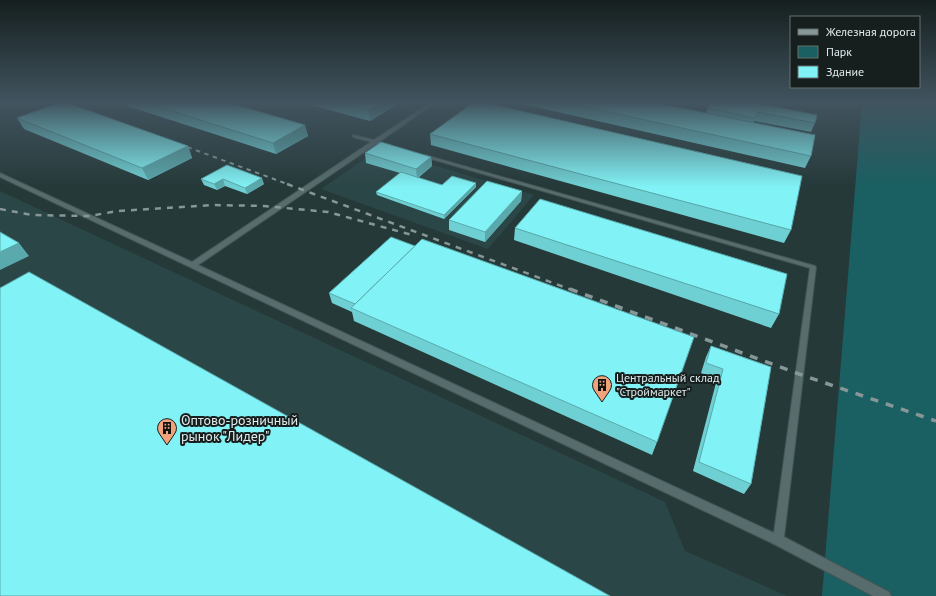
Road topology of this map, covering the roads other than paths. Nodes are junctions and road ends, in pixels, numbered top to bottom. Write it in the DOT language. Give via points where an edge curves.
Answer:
graph roads {
  1 [pos="390,131"];
  2 [pos="355,136"];
  3 [pos="373,142"];
  4 [pos="396,148"];
  5 [pos="419,155"];
  6 [pos="0,175"];
  7 [pos="193,264"];
  8 [pos="778,540"];
  9 [pos="885,596"];
  1 -- 3 [label="lane"];
  2 -- 3 [label="lane"];
  3 -- 4 [label="lane"];
  3 -- 7 [label="lane"];
  5 -- 8 [label="lane" via="813,267"];
  6 -- 7 [label="lane"];
  7 -- 8 [label="lane"];
  8 -- 9 [label="lane"];
}
